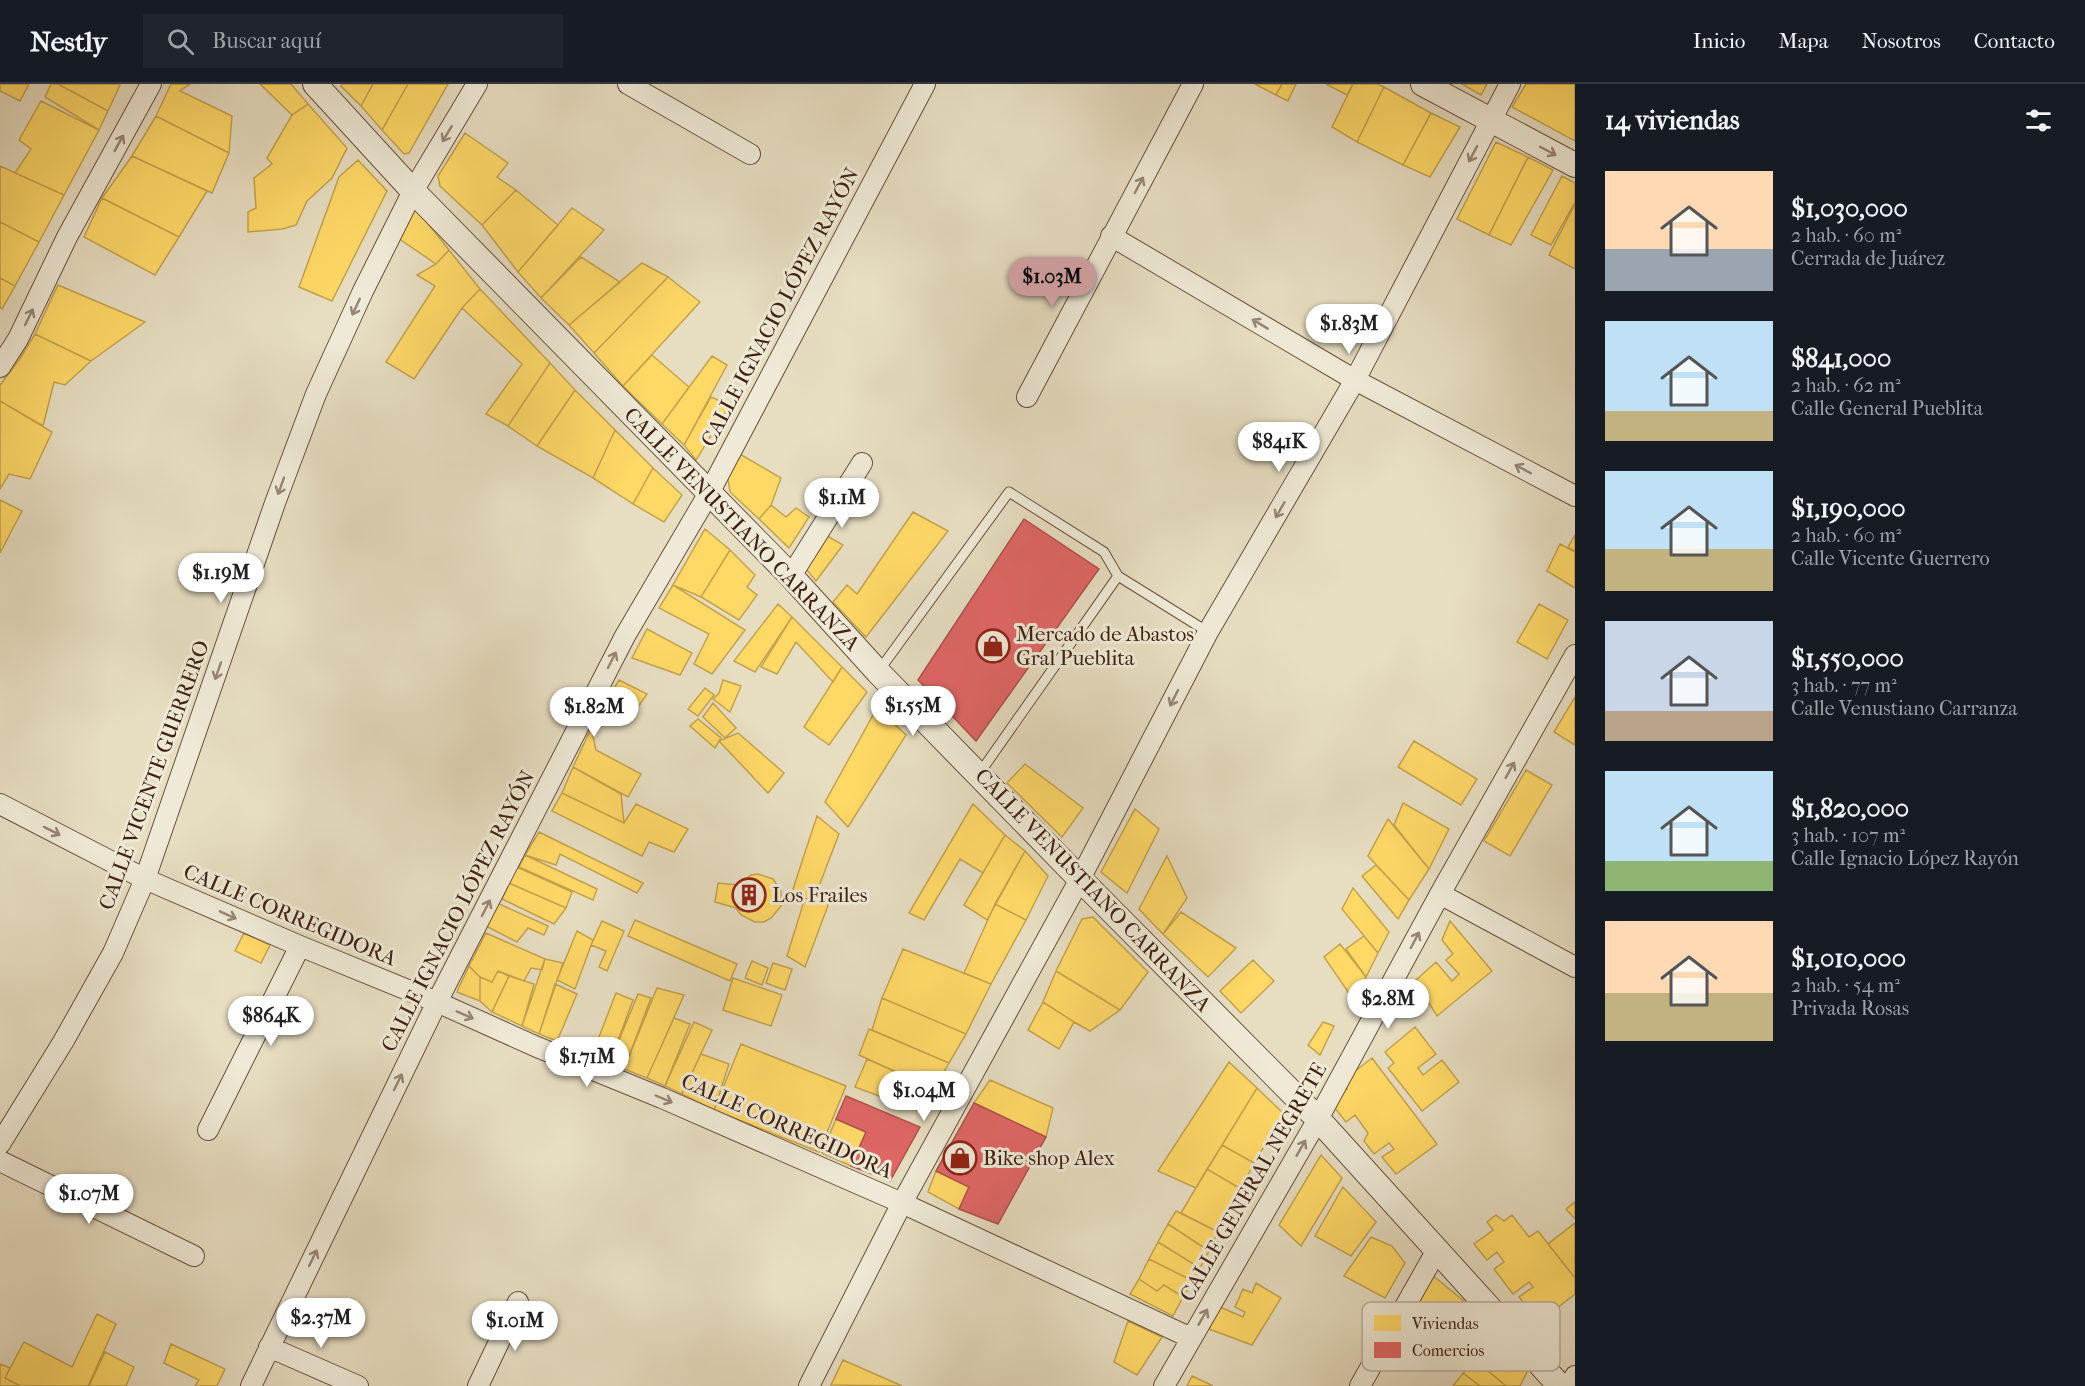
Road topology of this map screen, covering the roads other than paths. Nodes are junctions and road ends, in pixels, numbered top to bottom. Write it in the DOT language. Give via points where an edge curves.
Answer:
graph roads {
  1 [pos="151,84"];
  2 [pos="315,84"];
  3 [pos="477,84"];
  4 [pos="628,84"];
  5 [pos="925,84"];
  6 [pos="1193,84"];
  7 [pos="1423,84"];
  8 [pos="1510,84"];
  9 [pos="1491,121"];
  10 [pos="750,154"];
  11 [pos="1575,165"];
  12 [pos="413,191"];
  13 [pos="1111,236"];
  14 [pos="0,367"];
  15 [pos="1355,380"];
  16 [pos="1027,397"];
  17 [pos="862,463"];
  18 [pos="709,493"];
  19 [pos="1575,496"];
  20 [pos="791,576"];
  21 [pos="1118,576"];
  22 [pos="1208,632"];
  23 [pos="1575,655"];
  24 [pos="878,672"];
  25 [pos="979,774"];
  26 [pos="0,804"];
  27 [pos="145,879"];
  28 [pos="1080,879"];
  29 [pos="1440,894"];
  30 [pos="300,946"];
  31 [pos="1575,967"];
  32 [pos="437,1002"];
  33 [pos="1318,1119"];
  34 [pos="208,1130"];
  35 [pos="0,1144"];
  36 [pos="0,1161"];
  37 [pos="902,1203"];
  38 [pos="1437,1250"];
  39 [pos="194,1256"];
  40 [pos="518,1302"];
  41 [pos="1408,1302"];
  42 [pos="1484,1302"];
  43 [pos="1191,1338"];
  44 [pos="269,1347"];
  45 [pos="1368,1371"];
  46 [pos="1551,1371"];
  47 [pos="1570,1381"];
  48 [pos="250,1386"];
  49 [pos="358,1386"];
  50 [pos="478,1386"];
  51 [pos="809,1386"];
  52 [pos="1164,1386"];
  53 [pos="1360,1386"];
  14 -- 1 [label="street, one-way"];
  2 -- 12 [label="street, CALLE VENUSTIANO CARRANZA"];
  3 -- 12 [label="street, CALLE VICENTE GUERRERO, one-way"];
  4 -- 10 [label="street"];
  5 -- 18 [label="street, CALLE IGNACIO LÓPEZ RAYÓN"];
  13 -- 6 [label="street, one-way"];
  7 -- 9 [label="street"];
  8 -- 9 [label="street"];
  9 -- 11 [label="street, one-way"];
  9 -- 15 [label="street, one-way"];
  12 -- 18 [label="street, CALLE VENUSTIANO CARRANZA"];
  12 -- 27 [label="street, CALLE VICENTE GUERRERO, one-way" via="316,394"];
  15 -- 13 [label="street, one-way"];
  13 -- 16 [label="street"];
  19 -- 15 [label="street, one-way"];
  15 -- 22 [label="street, one-way"];
  17 -- 20 [label="street"];
  18 -- 20 [label="street, CALLE VENUSTIANO CARRANZA"];
  32 -- 18 [label="street, CALLE IGNACIO LÓPEZ RAYÓN, one-way" via="625,636"];
  20 -- 24 [label="street, CALLE VENUSTIANO CARRANZA"];
  21 -- 22 [label="lane"];
  21 -- 24 [label="lane" via="1104,552 1008,492"];
  21 -- 25 [label="lane"];
  22 -- 28 [label="street, one-way"];
  29 -- 23 [label="street, CALLE GENERAL NEGRETE, one-way"];
  24 -- 25 [label="street, CALLE VENUSTIANO CARRANZA"];
  25 -- 28 [label="street, CALLE VENUSTIANO CARRANZA"];
  26 -- 27 [label="street, CALLE CORREGIDORA, one-way"];
  27 -- 30 [label="street, CALLE CORREGIDORA, one-way"];
  27 -- 35 [label="street, CALLE VICENTE GUERRERO" via="113,954"];
  28 -- 33 [label="street, CALLE VENUSTIANO CARRANZA"];
  28 -- 37 [label="street"];
  29 -- 31 [label="street"];
  33 -- 29 [label="street, CALLE GENERAL NEGRETE, one-way"];
  30 -- 32 [label="street, CALLE CORREGIDORA"];
  30 -- 34 [label="street"];
  32 -- 37 [label="street, CALLE CORREGIDORA, one-way"];
  44 -- 32 [label="street, CALLE IGNACIO LÓPEZ RAYÓN, one-way"];
  33 -- 38 [label="street, CALLE VENUSTIANO CARRANZA"];
  43 -- 33 [label="street, CALLE GENERAL NEGRETE, one-way"];
  36 -- 39 [label="street"];
  37 -- 43 [label="street, CALLE CORREGIDORA"];
  37 -- 51 [label="street"];
  38 -- 41 [label="street"];
  38 -- 42 [label="street, CALLE VENUSTIANO CARRANZA"];
  40 -- 50 [label="street"];
  43 -- 52 [label="street, CALLE GENERAL NEGRETE"];
  44 -- 48 [label="street, CALLE IGNACIO LÓPEZ RAYÓN"];
  44 -- 49 [label="street"];
  45 -- 53 [label="street"];
  46 -- 47 [label="street, CALLE VENUSTIANO CARRANZA"];
}
